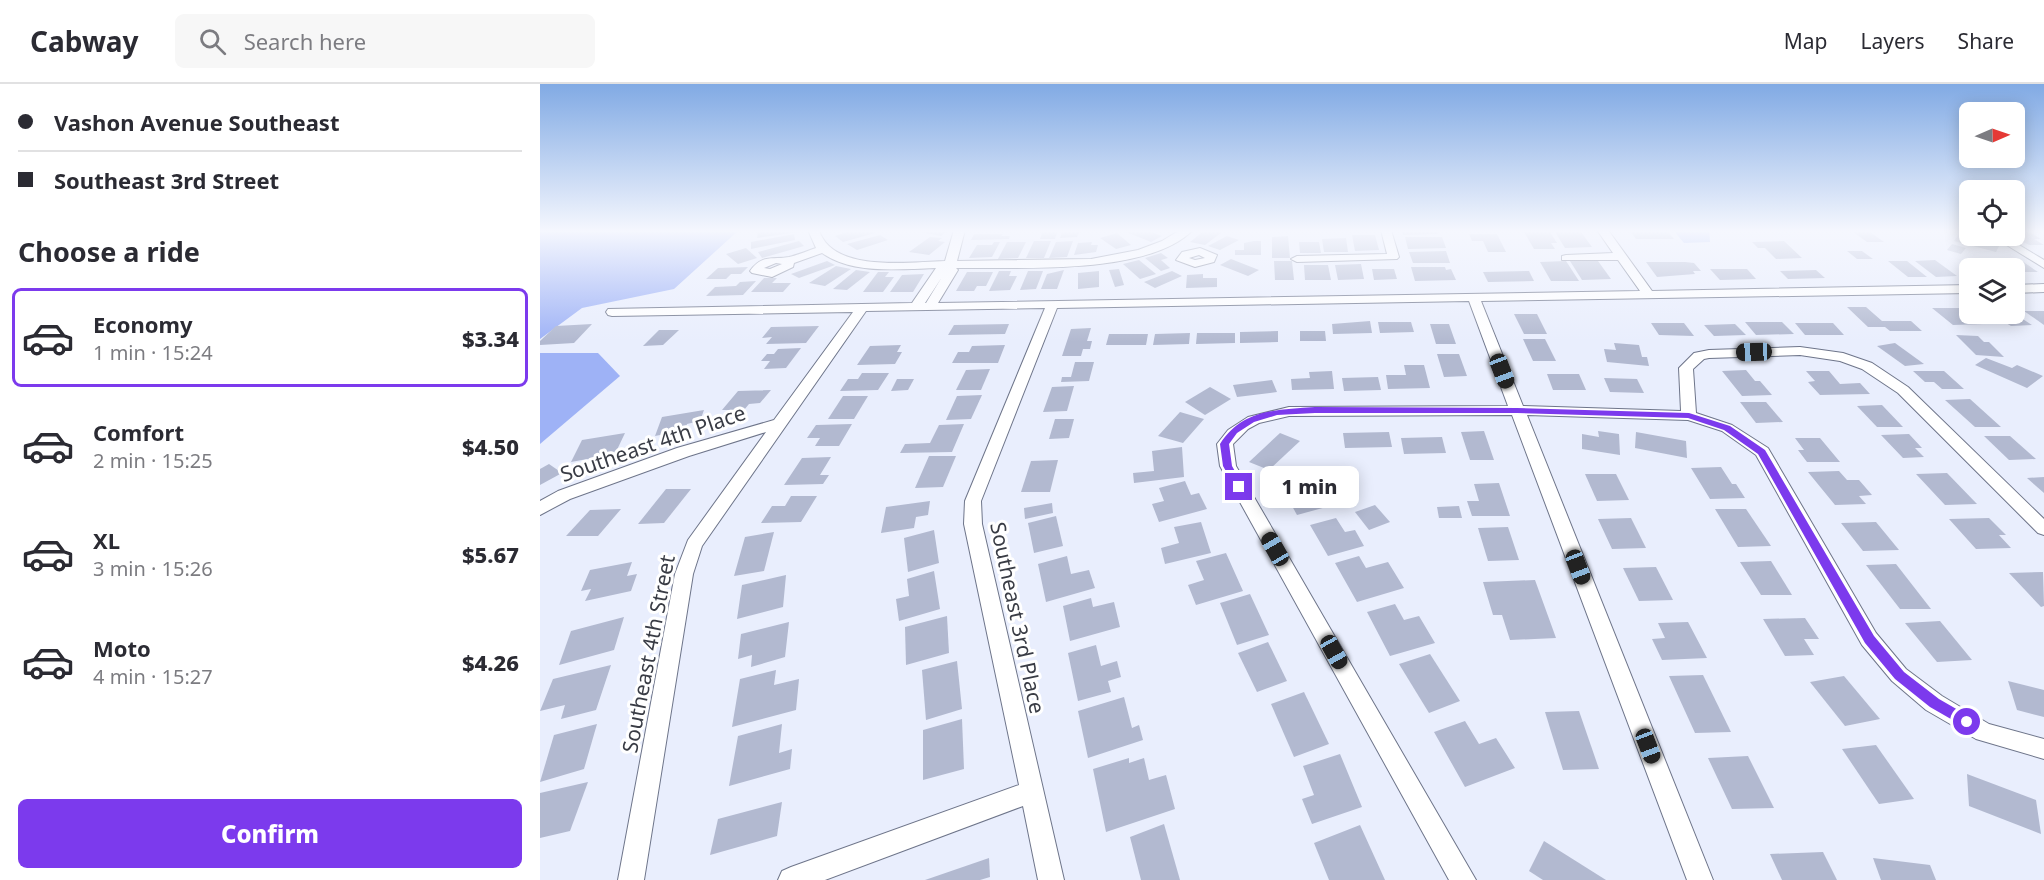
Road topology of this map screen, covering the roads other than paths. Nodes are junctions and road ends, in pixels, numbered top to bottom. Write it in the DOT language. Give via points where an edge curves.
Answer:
graph roads {
  1 [pos="947,267"];
  2 [pos="950,267"];
  3 [pos="1630,267"];
  4 [pos="2044,288"];
  5 [pos="2025,289"];
  6 [pos="1959,290"];
  7 [pos="1649,295"];
  8 [pos="1474,298"];
  9 [pos="1052,306"];
  10 [pos="915,308"];
  11 [pos="929,308"];
  12 [pos="861,309"];
  13 [pos="612,312"];
  14 [pos="1517,410"];
  15 [pos="1689,416"];
  16 [pos="781,423"];
  17 [pos="540,509"];
  18 [pos="2044,529"];
  19 [pos="2044,749"];
  20 [pos="1031,792"];
  21 [pos="631,880"];
  22 [pos="791,880"];
  23 [pos="1051,880"];
  24 [pos="1463,880"];
  25 [pos="1700,880"];
  1 -- 10 [label="street" via="940,271"];
  2 -- 11 [label="street" via="952,270"];
  3 -- 7 [label="street"];
  4 -- 5 [label="street"];
  6 -- 7 [label="street"];
  7 -- 8 [label="street"];
  8 -- 9 [label="street"];
  8 -- 14 [label="street"];
  9 -- 11 [label="street"];
  9 -- 20 [label="street, Southeast 3rd Place" via="973,501 973,524"];
  10 -- 11 [label="street"];
  10 -- 12 [label="street"];
  12 -- 13 [label="street"];
  12 -- 16 [label="street, Southeast 4th Street"];
  14 -- 15 [label="street"];
  14 -- 24 [label="street" via="1277,413 1251,420 1233,431 1225,444 1228,466"];
  14 -- 25 [label="street"];
  15 -- 18 [label="street" via="1686,368 1699,356 1800,351 1843,357 1867,366 1903,390"];
  15 -- 19 [label="street" via="1727,428 1762,452 1869,639 1899,675 1934,703 1984,732"];
  16 -- 17 [label="street, Southeast 4th Place" via="683,452 564,495"];
  16 -- 21 [label="street, Southeast 4th Street" via="694,545 684,574"];
  20 -- 22 [label="street"];
  20 -- 23 [label="street, Southeast 3rd Place"];
}
